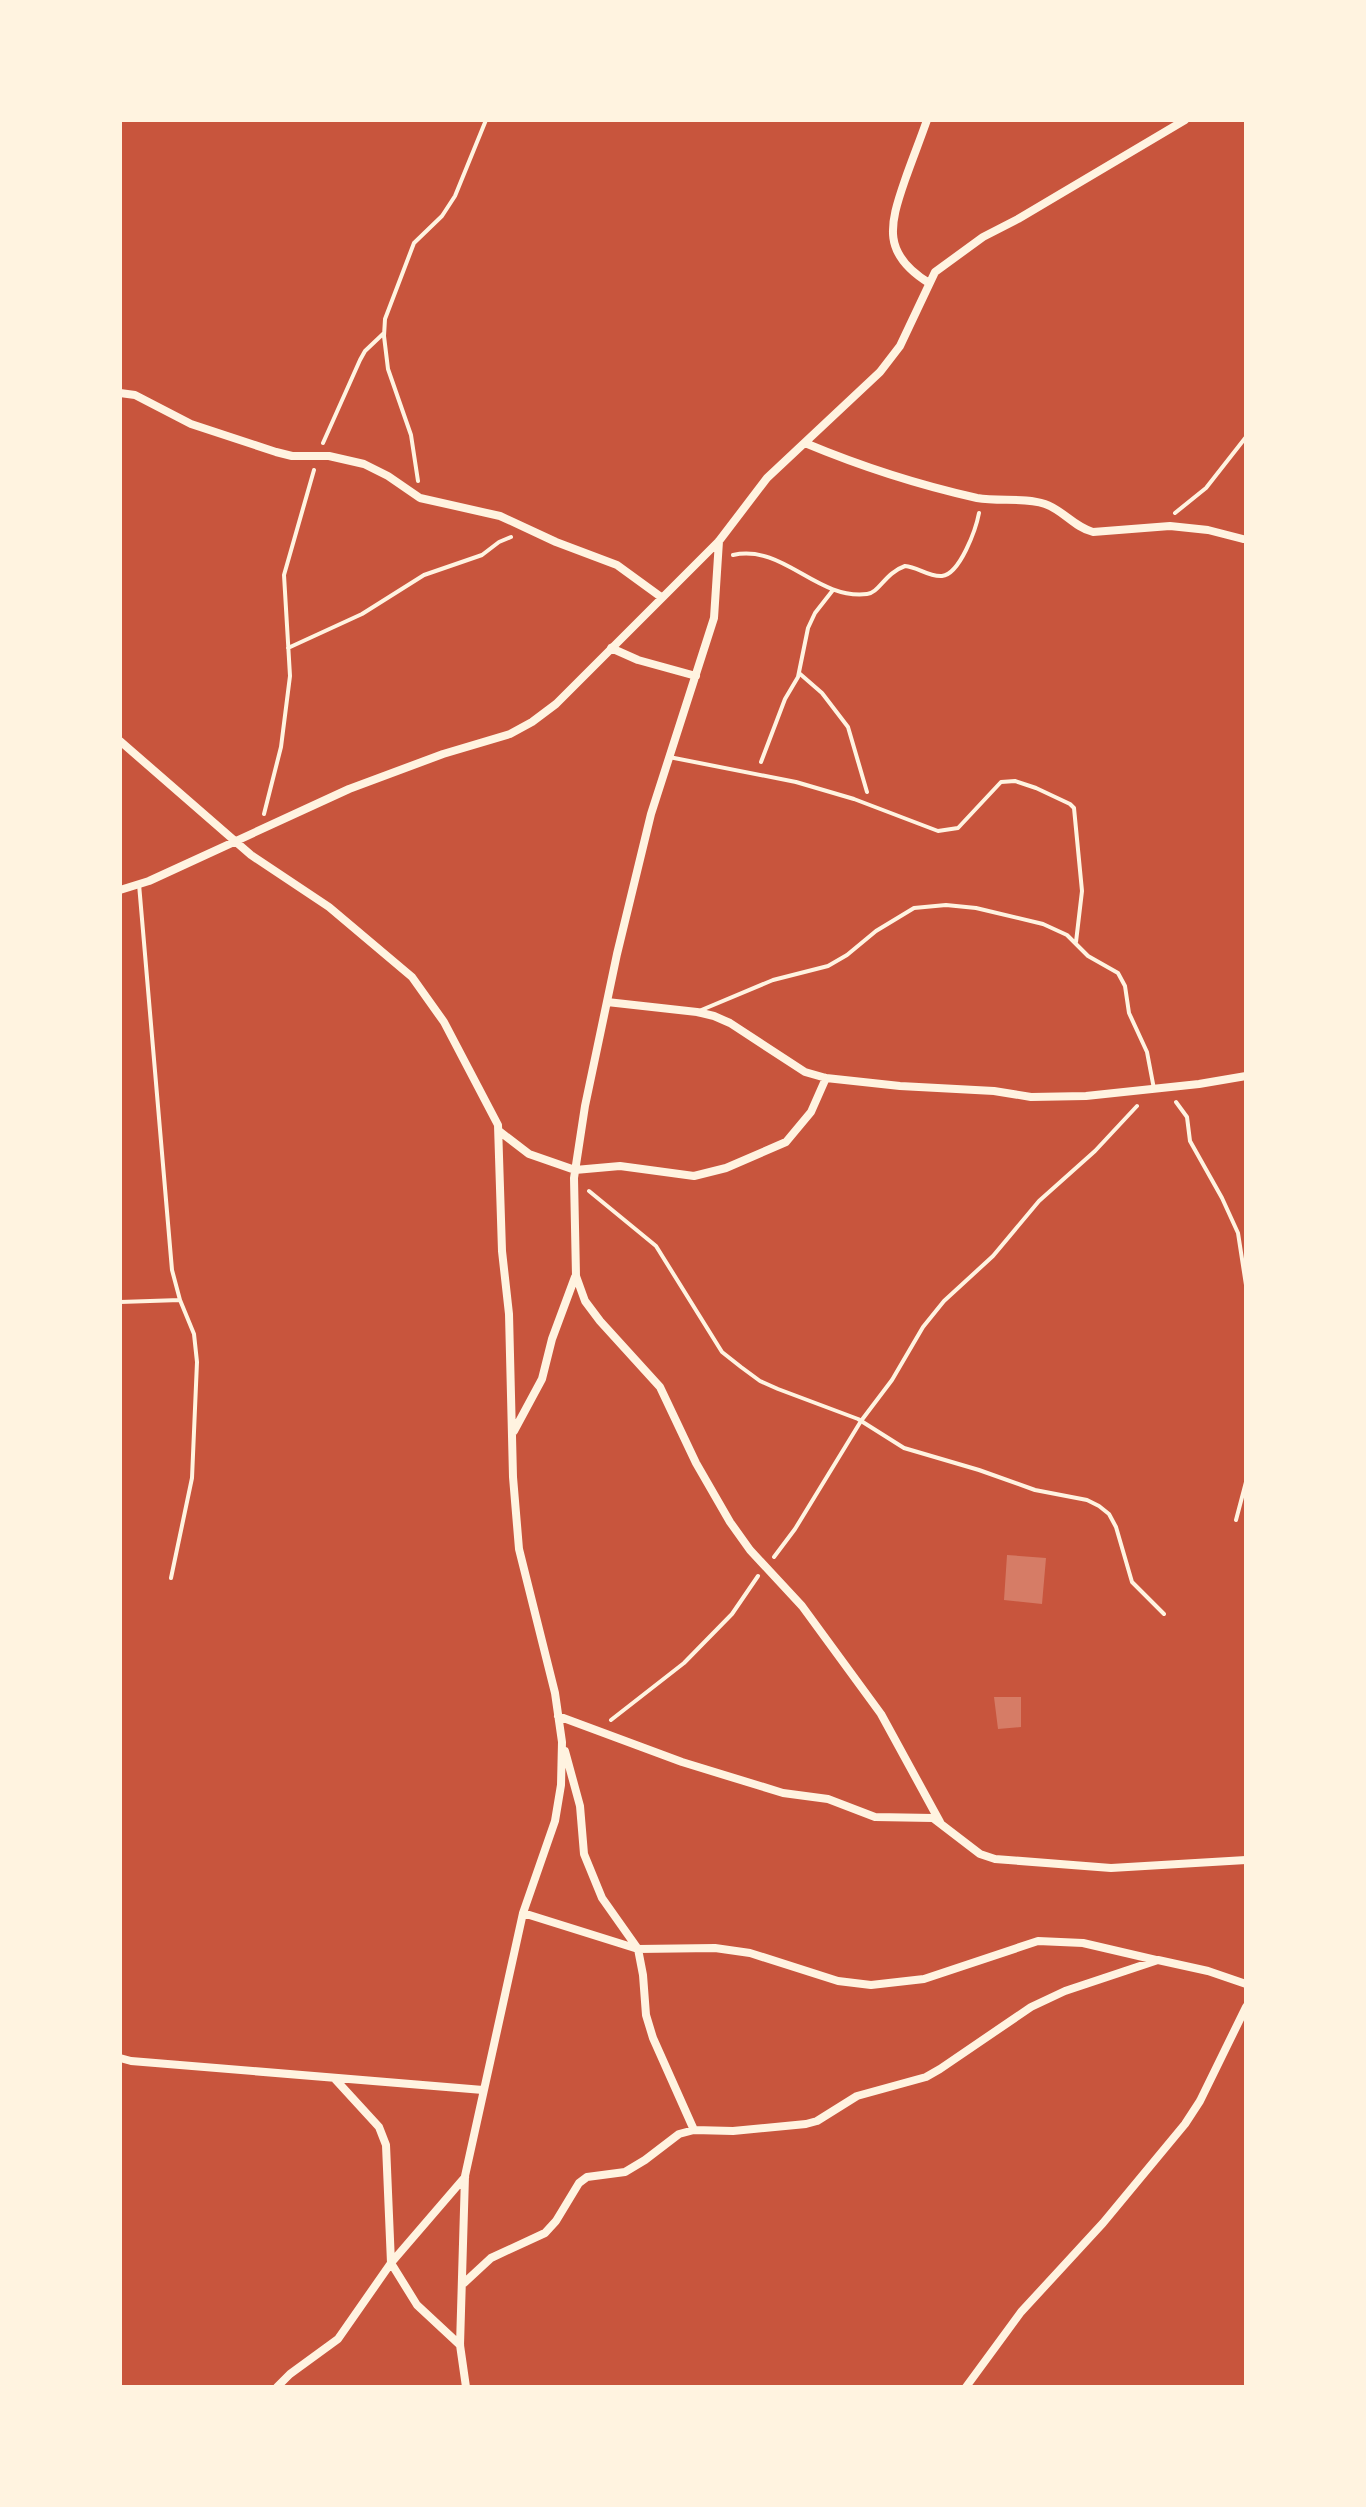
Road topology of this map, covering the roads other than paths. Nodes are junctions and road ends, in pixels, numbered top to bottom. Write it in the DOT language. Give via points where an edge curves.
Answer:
graph roads {
  1 [pos="927,120"];
  2 [pos="1185,120"];
  3 [pos="929,283"];
  4 [pos="120,393"];
  5 [pos="805,443"];
  6 [pos="1243,539"];
  7 [pos="719,541"];
  8 [pos="661,597"];
  9 [pos="611,648"];
  10 [pos="696,676"];
  11 [pos="120,741"];
  12 [pos="669,757"];
  13 [pos="236,842"];
  14 [pos="139,884"];
  15 [pos="120,890"];
  16 [pos="1076,942"];
  17 [pos="607,1002"];
  18 [pos="697,1012"];
  19 [pos="1246,1076"];
  20 [pos="826,1078"];
  21 [pos="1156,1089"];
  22 [pos="499,1131"];
  23 [pos="574,1174"];
  24 [pos="576,1276"];
  25 [pos="180,1300"];
  26 [pos="120,1302"];
  27 [pos="514,1431"];
  28 [pos="171,1578"];
  29 [pos="558,1716"];
  30 [pos="562,1742"];
  31 [pos="940,1822"];
  32 [pos="1246,1860"];
  33 [pos="523,1913"];
  34 [pos="638,1949"];
  35 [pos="1158,1960"];
  36 [pos="1246,1984"];
  37 [pos="1246,2007"];
  38 [pos="120,2058"];
  39 [pos="334,2078"];
  40 [pos="483,2090"];
  41 [pos="694,2130"];
  42 [pos="465,2176"];
  43 [pos="391,2263"];
  44 [pos="464,2283"];
  45 [pos="460,2345"];
  46 [pos="277,2387"];
  47 [pos="466,2387"];
  48 [pos="966,2387"];
  1 -- 3 [label="street" via="891,230 904,264"];
  2 -- 3 [label="street" via="983,237 952,257"];
  3 -- 5 [label="street" via="907,333 880,372"];
  4 -- 8 [label="street" via="276,452 364,464 420,498 481,510 617,565"];
  5 -- 6 [label="street" via="942,490 1046,504 1093,532 1157,526"];
  5 -- 7 [label="street" via="767,478"];
  7 -- 8 [label="street"];
  7 -- 10 [label="street" via="714,618"];
  8 -- 9 [label="street"];
  9 -- 10 [label="street"];
  9 -- 13 [label="street" via="556,704 521,729 349,789"];
  10 -- 12 [label="street"];
  11 -- 13 [label="street"];
  12 -- 16 [label="lane" via="796,782 938,831 958,828 1007,780 1036,788 1070,804 1077,816 1082,891"];
  12 -- 17 [label="street"];
  13 -- 14 [label="street"];
  13 -- 22 [label="street" via="329,907 412,977 444,1022"];
  14 -- 15 [label="street"];
  14 -- 25 [label="lane" via="168,1239"];
  16 -- 18 [label="lane" via="1043,924 976,908 922,906 891,921 828,966 773,980"];
  16 -- 21 [label="lane" via="1121,977"];
  17 -- 18 [label="street"];
  17 -- 23 [label="street"];
  18 -- 20 [label="street" via="730,1023 805,1072"];
  19 -- 21 [label="street"];
  20 -- 21 [label="street" via="1031,1097"];
  20 -- 23 [label="street" via="811,1112 786,1142 726,1168 694,1176 620,1166"];
  22 -- 23 [label="street" via="529,1154"];
  22 -- 27 [label="street"];
  23 -- 24 [label="street"];
  24 -- 27 [label="street" via="542,1379"];
  24 -- 31 [label="street" via="592,1310 660,1387 730,1522 812,1619 881,1714"];
  25 -- 26 [label="lane"];
  25 -- 28 [label="lane" via="194,1334 195,1429 192,1478"];
  27 -- 29 [label="street" via="519,1549"];
  29 -- 30 [label="street"];
  29 -- 31 [label="street" via="783,1793 828,1799 875,1817 923,1816"];
  30 -- 33 [label="street" via="555,1821"];
  30 -- 34 [label="street" via="580,1806 584,1854 602,1898"];
  31 -- 32 [label="street" via="980,1854 995,1859 1111,1868"];
  33 -- 34 [label="street"];
  33 -- 40 [label="street"];
  34 -- 35 [label="street" via="750,1953 838,1981 871,1985 924,1979 1038,1941 1083,1943"];
  34 -- 41 [label="street" via="653,2038"];
  35 -- 36 [label="street"];
  35 -- 41 [label="street" via="1031,2007 926,2077 857,2096 817,2121 793,2127"];
  37 -- 48 [label="street" via="1185,2124 1021,2312"];
  38 -- 39 [label="street"];
  39 -- 40 [label="street"];
  39 -- 43 [label="street" via="379,2127 386,2145"];
  40 -- 42 [label="street"];
  41 -- 44 [label="street" via="679,2134 625,2172 587,2177 545,2233 491,2258"];
  42 -- 43 [label="street"];
  42 -- 44 [label="street"];
  43 -- 45 [label="street" via="417,2305"];
  43 -- 46 [label="street" via="338,2339"];
  44 -- 45 [label="street"];
  45 -- 47 [label="street"];
}
